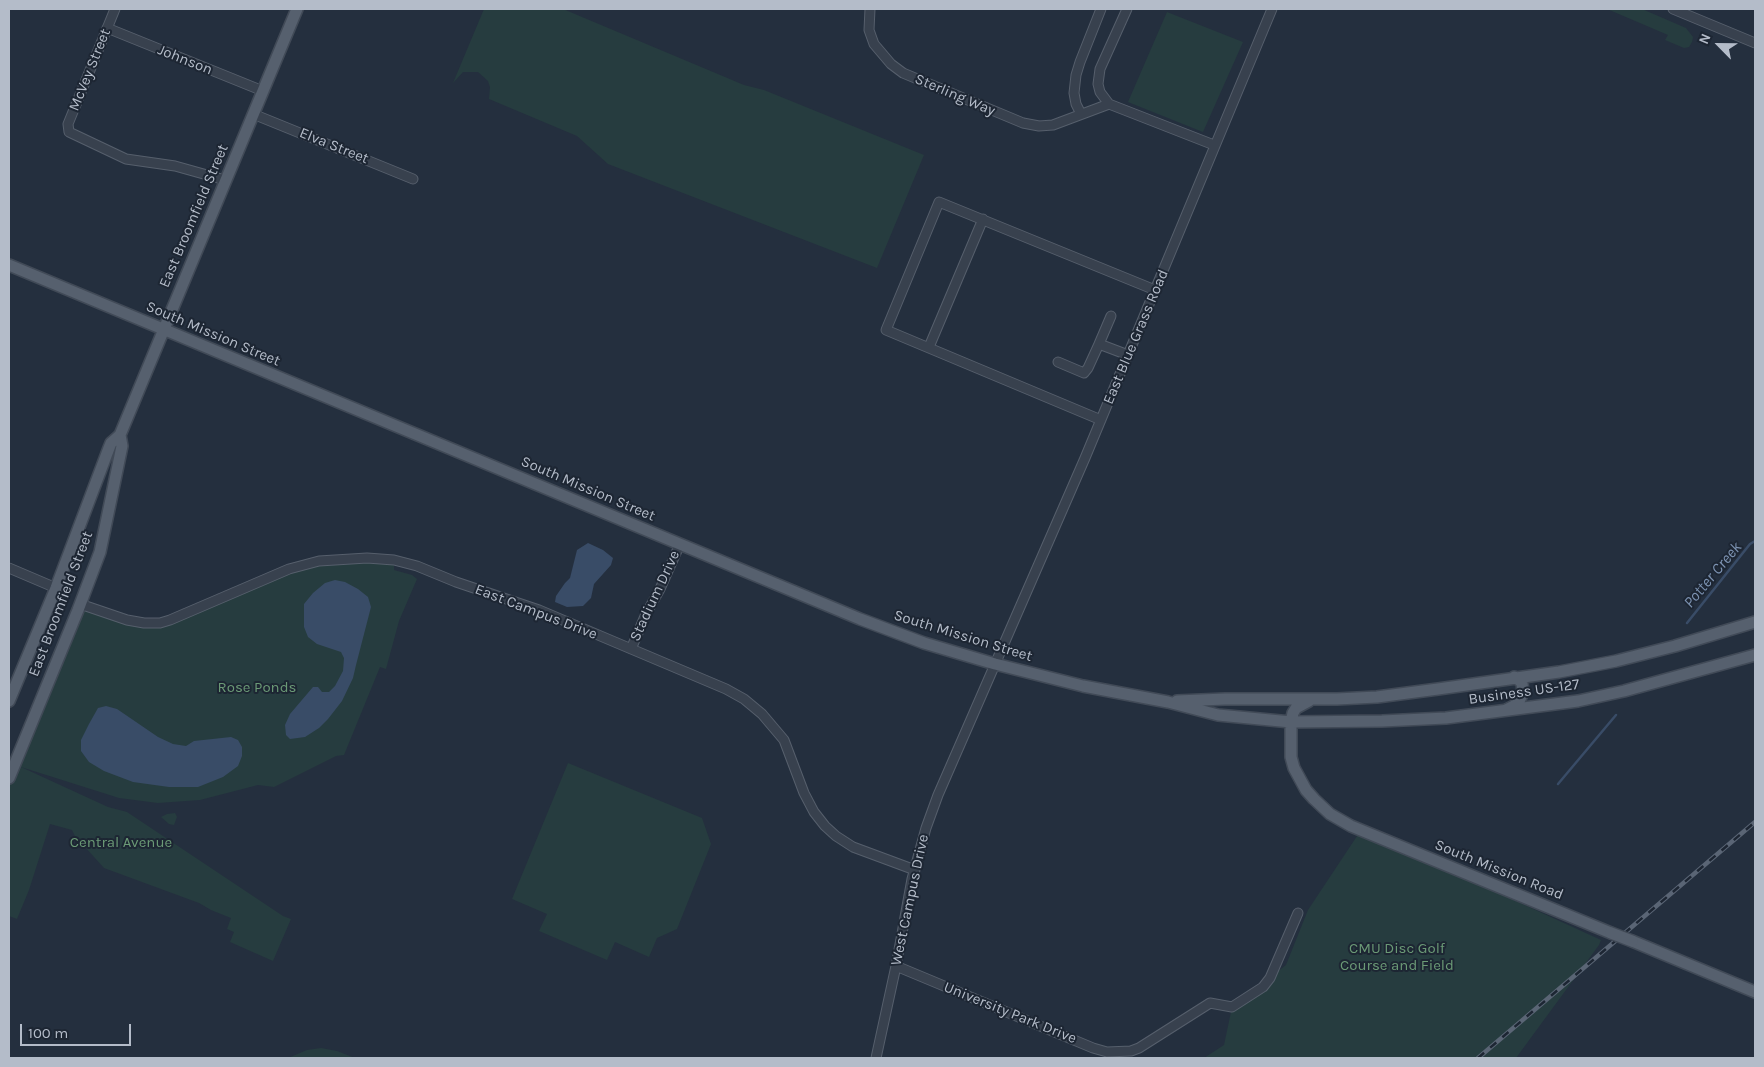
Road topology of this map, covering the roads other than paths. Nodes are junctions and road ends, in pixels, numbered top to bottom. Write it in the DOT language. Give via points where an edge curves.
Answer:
graph roads {
  1 [pos="115,9"];
  2 [pos="297,9"];
  3 [pos="870,9"];
  4 [pos="1102,9"];
  5 [pos="1127,9"];
  6 [pos="1272,9"];
  7 [pos="1673,9"];
  8 [pos="107,28"];
  9 [pos="1755,43"];
  10 [pos="263,91"];
  11 [pos="1109,104"];
  12 [pos="254,114"];
  13 [pos="1081,114"];
  14 [pos="1214,145"];
  15 [pos="413,179"];
  16 [pos="226,180"];
  17 [pos="983,219"];
  18 [pos="9,265"];
  19 [pos="1156,290"];
  20 [pos="1111,316"];
  21 [pos="163,330"];
  22 [pos="1099,344"];
  23 [pos="929,347"];
  24 [pos="1128,355"];
  25 [pos="1058,362"];
  26 [pos="1101,420"];
  27 [pos="120,435"];
  28 [pos="87,507"];
  29 [pos="107,522"];
  30 [pos="680,544"];
  31 [pos="9,568"];
  32 [pos="56,588"];
  33 [pos="80,604"];
  34 [pos="1755,622"];
  35 [pos="631,649"];
  36 [pos="1755,655"];
  37 [pos="995,664"];
  38 [pos="1514,677"];
  39 [pos="1312,699"];
  40 [pos="9,701"];
  41 [pos="1168,702"];
  42 [pos="1504,711"];
  43 [pos="1290,722"];
  44 [pos="9,778"];
  45 [pos="915,870"];
  46 [pos="1298,913"];
  47 [pos="896,966"];
  48 [pos="1755,992"];
  49 [pos="876,1058"];
  1 -- 8 [label="street, McVey Street"];
  2 -- 10 [label="main road, East Broomfield Street"];
  3 -- 13 [label="street, Sterling Way" via="869,30 874,44 903,73 1023,123 1053,125"];
  4 -- 13 [label="street" via="1076,76 1074,92"];
  5 -- 11 [label="street" via="1100,69 1100,92"];
  6 -- 14 [label="street, East Blue Grass Road"];
  7 -- 9 [label="street"];
  8 -- 10 [label="street, Johnson"];
  8 -- 16 [label="street, McVey Street" via="68,124 69,132 126,159 175,166"];
  10 -- 12 [label="main road, East Broomfield Street"];
  11 -- 13 [label="street, Sterling Way"];
  11 -- 14 [label="street"];
  12 -- 15 [label="street, Elva Street"];
  12 -- 16 [label="main road, East Broomfield Street"];
  14 -- 19 [label="street, East Blue Grass Road"];
  16 -- 21 [label="main road, East Broomfield Street"];
  17 -- 19 [label="street"];
  17 -- 23 [label="street"];
  17 -- 23 [label="street" via="939,202 935,211 886,330"];
  18 -- 21 [label="main road, South Mission Street"];
  19 -- 24 [label="street, East Blue Grass Road"];
  20 -- 22 [label="street"];
  21 -- 27 [label="main road, East Broomfield Street"];
  21 -- 30 [label="main road, South Mission Street"];
  22 -- 24 [label="street"];
  22 -- 25 [label="street" via="1084,373"];
  23 -- 26 [label="street"];
  24 -- 26 [label="street, East Blue Grass Road"];
  26 -- 37 [label="street, East Blue Grass Road"];
  27 -- 28 [label="main road, East Broomfield Street" via="111,443"];
  27 -- 29 [label="main road, East Broomfield Street" via="122,446"];
  28 -- 29 [label="main road" via="103,508"];
  28 -- 32 [label="main road, East Broomfield Street"];
  29 -- 33 [label="main road, East Broomfield Street" via="100,552"];
  30 -- 35 [label="street, Stadium Drive"];
  30 -- 37 [label="main road, South Mission Street" via="860,619 924,643"];
  31 -- 32 [label="street"];
  32 -- 40 [label="main road, East Broomfield Street"];
  33 -- 35 [label="street, East Campus Drive" via="132,621 160,623 289,569 319,561 394,560 539,610"];
  33 -- 44 [label="main road, East Broomfield Street"];
  34 -- 38 [label="main road, Business US-127" via="1616,660"];
  35 -- 45 [label="street, East Campus Drive" via="726,689 751,703 784,740 804,793 825,826 847,844"];
  36 -- 42 [label="main road, Business US-127" via="1605,695"];
  37 -- 41 [label="main road, South Mission Street"];
  37 -- 45 [label="street, West Campus Drive" via="938,794"];
  38 -- 39 [label="main road, Business US-127" via="1376,696"];
  38 -- 42 [label="main road" via="1522,683 1523,692 1514,706"];
  39 -- 41 [label="main road, South Mission Street"];
  39 -- 43 [label="main road" via="1296,708"];
  41 -- 43 [label="main road, South Mission Street" via="1218,715"];
  42 -- 43 [label="main road, Business US-127" via="1446,718"];
  43 -- 48 [label="main road, South Mission Road, bridge" via="1294,768 1306,790 1330,814 1351,826"];
  45 -- 47 [label="street, West Campus Drive"];
  46 -- 47 [label="street, University Park Drive" via="1263,987 1232,1007 1210,1004 1139,1048 1116,1053 1093,1048"];
  47 -- 49 [label="street, West Campus Drive"];
}
